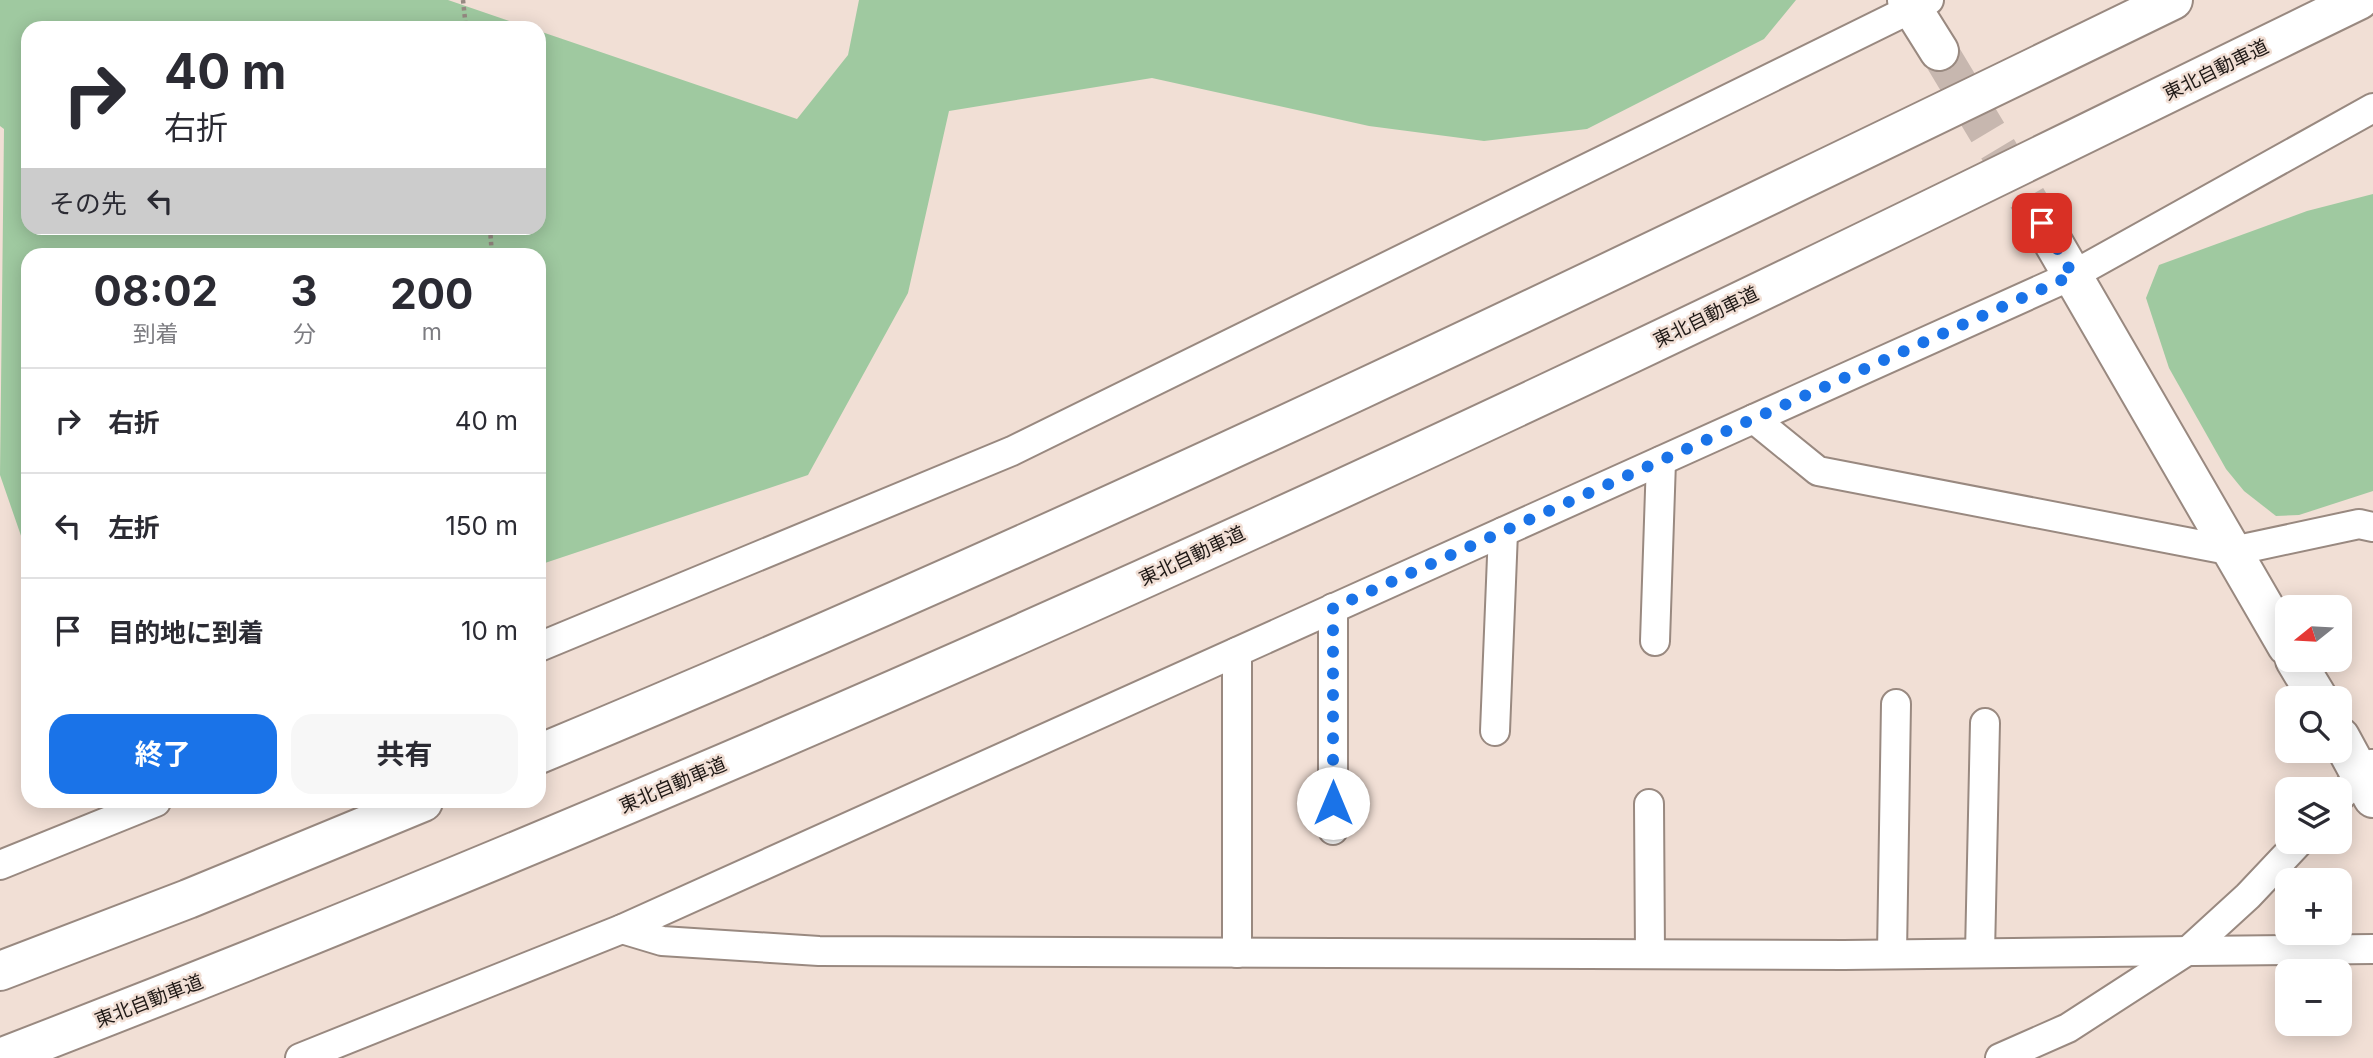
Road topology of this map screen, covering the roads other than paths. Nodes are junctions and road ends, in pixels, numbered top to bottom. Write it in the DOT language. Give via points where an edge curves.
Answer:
graph roads {
  1 [pos="2173,0"];
  2 [pos="2359,0"];
  3 [pos="1916,3"];
  4 [pos="1939,51"];
  5 [pos="2373,108"];
  6 [pos="2042,223"];
  7 [pos="2073,275"];
  8 [pos="1754,419"];
  9 [pos="1661,461"];
  10 [pos="2373,527"];
  11 [pos="1503,532"];
  12 [pos="2233,551"];
  13 [pos="1333,608"];
  14 [pos="2275,625"];
  15 [pos="1656,641"];
  16 [pos="546,644"];
  17 [pos="1237,652"];
  18 [pos="1896,704"];
  19 [pos="1985,723"];
  20 [pos="1495,731"];
  21 [pos="546,751"];
  22 [pos="2352,762"];
  23 [pos="2362,783"];
  24 [pos="1649,804"];
  25 [pos="141,808"];
  26 [pos="408,808"];
  27 [pos="1333,830"];
  28 [pos="2288,854"];
  29 [pos="0,865"];
  30 [pos="622,929"];
  31 [pos="2190,949"];
  32 [pos="2373,949"];
  33 [pos="1237,953"];
  34 [pos="1980,953"];
  35 [pos="1650,954"];
  36 [pos="1892,954"];
  37 [pos="0,971"];
  38 [pos="0,1058"];
  39 [pos="300,1058"];
  40 [pos="2000,1058"];
  1 -- 21 [label="main road" via="1580,288 1120,500"];
  2 -- 38 [label="main road, 東北自動車道" via="1633,352 1136,582 662,791 224,972"];
  3 -- 4 [label="main road"];
  3 -- 16 [label="street" via="1012,451"];
  5 -- 7 [label="street"];
  6 -- 7 [label="main road"];
  7 -- 8 [label="street"];
  7 -- 12 [label="main road"];
  8 -- 9 [label="street"];
  8 -- 12 [label="street" via="1818,471"];
  9 -- 11 [label="street"];
  9 -- 15 [label="street"];
  10 -- 12 [label="street" via="2359,524"];
  11 -- 13 [label="street"];
  11 -- 20 [label="street"];
  12 -- 14 [label="main road"];
  13 -- 17 [label="street"];
  13 -- 27 [label="street"];
  17 -- 30 [label="street"];
  17 -- 33 [label="street"];
  18 -- 36 [label="street"];
  19 -- 34 [label="street"];
  22 -- 23 [label="main road"];
  24 -- 35 [label="street"];
  25 -- 29 [label="street"];
  26 -- 37 [label="main road"];
  28 -- 31 [label="street"];
  30 -- 33 [label="street" via="662,941 819,951"];
  30 -- 39 [label="street"];
  31 -- 32 [label="street"];
  31 -- 34 [label="street"];
  31 -- 40 [label="street" via="2068,1028"];
  33 -- 35 [label="street"];
  34 -- 36 [label="street"];
  35 -- 36 [label="street"];
}
